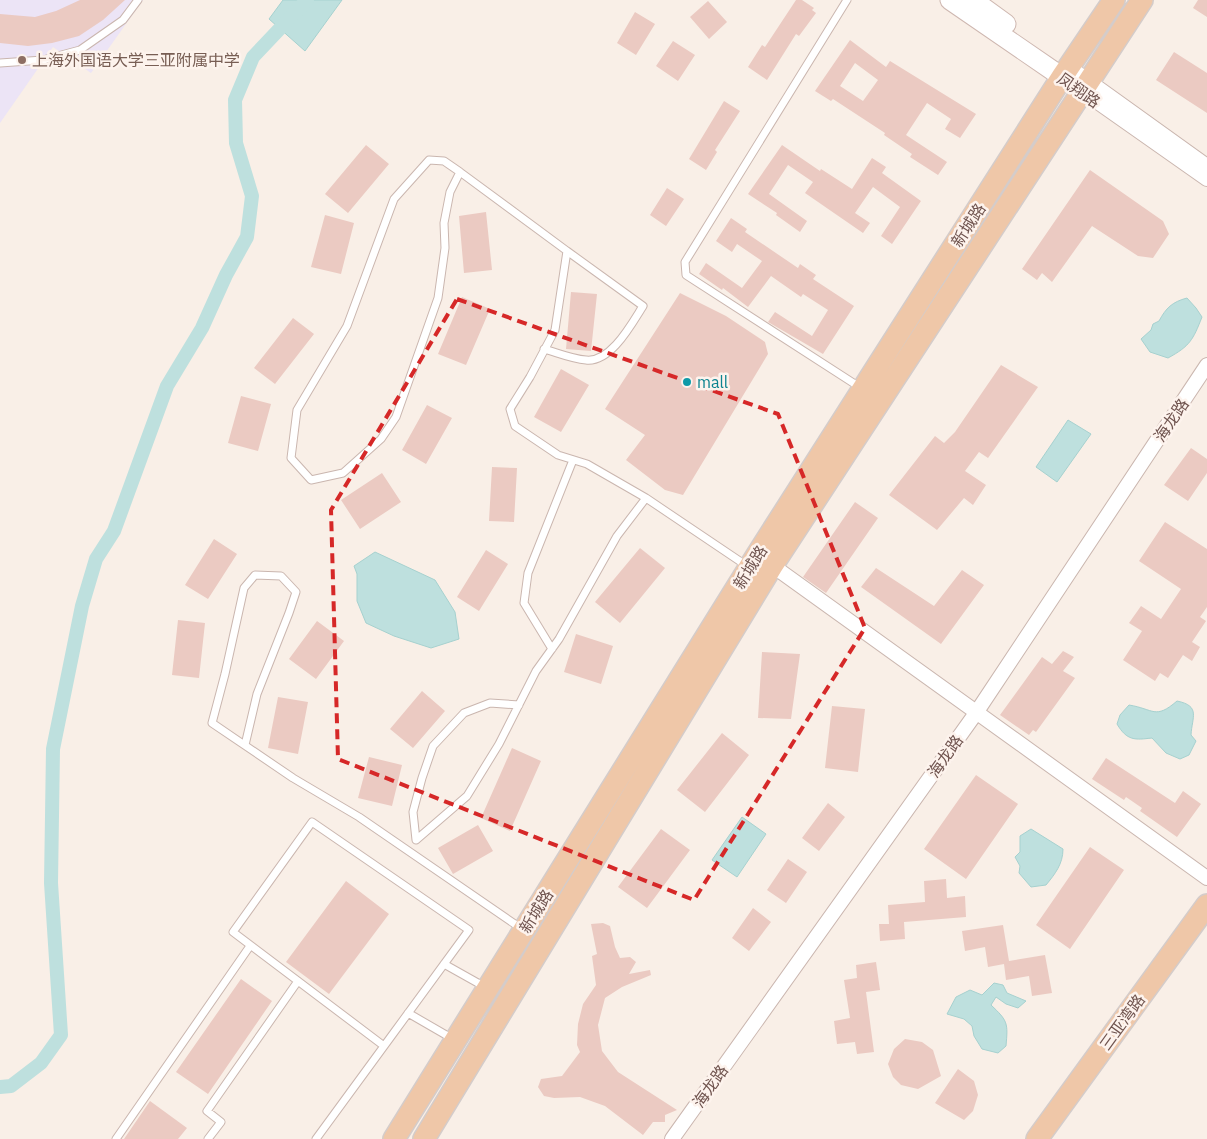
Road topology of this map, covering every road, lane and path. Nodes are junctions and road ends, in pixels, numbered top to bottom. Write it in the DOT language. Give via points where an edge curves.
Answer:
graph roads {
  1 [pos="138,0"];
  2 [pos="847,0"];
  3 [pos="950,0"];
  4 [pos="974,0"];
  5 [pos="1114,0"];
  6 [pos="1142,0"];
  7 [pos="0,63"];
  8 [pos="1066,72"];
  9 [pos="1085,86"];
  10 [pos="1207,166"];
  11 [pos="460,172"];
  12 [pos="1207,179"];
  13 [pos="567,251"];
  14 [pos="544,350"];
  15 [pos="1207,365"];
  16 [pos="863,390"];
  17 [pos="573,460"];
  18 [pos="646,498"];
  19 [pos="759,563"];
  20 [pos="552,649"];
  21 [pos="519,705"];
  22 [pos="976,712"];
  23 [pos="245,745"];
  24 [pos="416,840"];
  25 [pos="409,851"];
  26 [pos="1207,878"];
  27 [pos="1207,905"];
  28 [pos="524,930"];
  29 [pos="250,946"];
  30 [pos="444,964"];
  31 [pos="298,981"];
  32 [pos="488,988"];
  33 [pos="408,1013"];
  34 [pos="456,1041"];
  35 [pos="384,1046"];
  36 [pos="116,1139"];
  37 [pos="208,1139"];
  38 [pos="316,1139"];
  39 [pos="394,1139"];
  40 [pos="424,1139"];
  41 [pos="672,1139"];
  42 [pos="1037,1139"];
  1 -- 7 [label="lane" via="123,20 80,50 43,60"];
  2 -- 16 [label="lane" via="685,262 686,275"];
  3 -- 8 [label="street, 凤翔路"];
  4 -- 8 [label="street, 凤翔路"];
  5 -- 8 [label="main road, 新城路"];
  6 -- 9 [label="main road, 新城路"];
  8 -- 9 [label="street, 凤翔路"];
  8 -- 16 [label="main road, 新城路"];
  9 -- 10 [label="street, 凤翔路"];
  9 -- 12 [label="street, 凤翔路"];
  9 -- 19 [label="main road, 新城路"];
  11 -- 11 [label="lane" via="444,161 429,160 394,199 347,326 297,410 291,458 311,480 343,473 380,439 396,417 438,298 445,248 444,223 450,192"];
  11 -- 13 [label="lane"];
  13 -- 14 [label="lane" via="555,330"];
  13 -- 14 [label="lane" via="643,306 626,334 606,355 588,361"];
  14 -- 17 [label="lane" via="510,409 515,426 558,455"];
  15 -- 22 [label="street, 海龙路"];
  16 -- 19 [label="main road, 新城路"];
  17 -- 18 [label="lane" via="587,464"];
  17 -- 20 [label="lane" via="528,572 524,603"];
  18 -- 19 [label="lane"];
  18 -- 20 [label="lane" via="617,536"];
  19 -- 22 [label="street"];
  19 -- 28 [label="main road, 新城路"];
  19 -- 40 [label="main road, 新城路"];
  20 -- 21 [label="lane" via="536,671"];
  21 -- 24 [label="lane" via="467,796"];
  21 -- 24 [label="lane" via="490,703 464,713 433,746 413,812"];
  22 -- 26 [label="street"];
  22 -- 41 [label="street, 海龙路"];
  23 -- 23 [label="lane" via="212,723 244,588 255,575 281,576 296,592 256,694"];
  23 -- 25 [label="lane"];
  24 -- 25 [label="lane"];
  25 -- 28 [label="lane"];
  27 -- 42 [label="main road, 三亚湾路"];
  28 -- 32 [label="main road, 新城路"];
  29 -- 30 [label="lane" via="233,932 312,822 469,930"];
  29 -- 31 [label="lane"];
  29 -- 36 [label="lane"];
  30 -- 32 [label="lane"];
  30 -- 33 [label="lane"];
  31 -- 35 [label="lane"];
  31 -- 37 [label="lane" via="207,1111 221,1122"];
  32 -- 34 [label="main road, 新城路"];
  33 -- 34 [label="lane"];
  33 -- 35 [label="lane"];
  34 -- 39 [label="main road, 新城路"];
  35 -- 38 [label="lane"];
}
